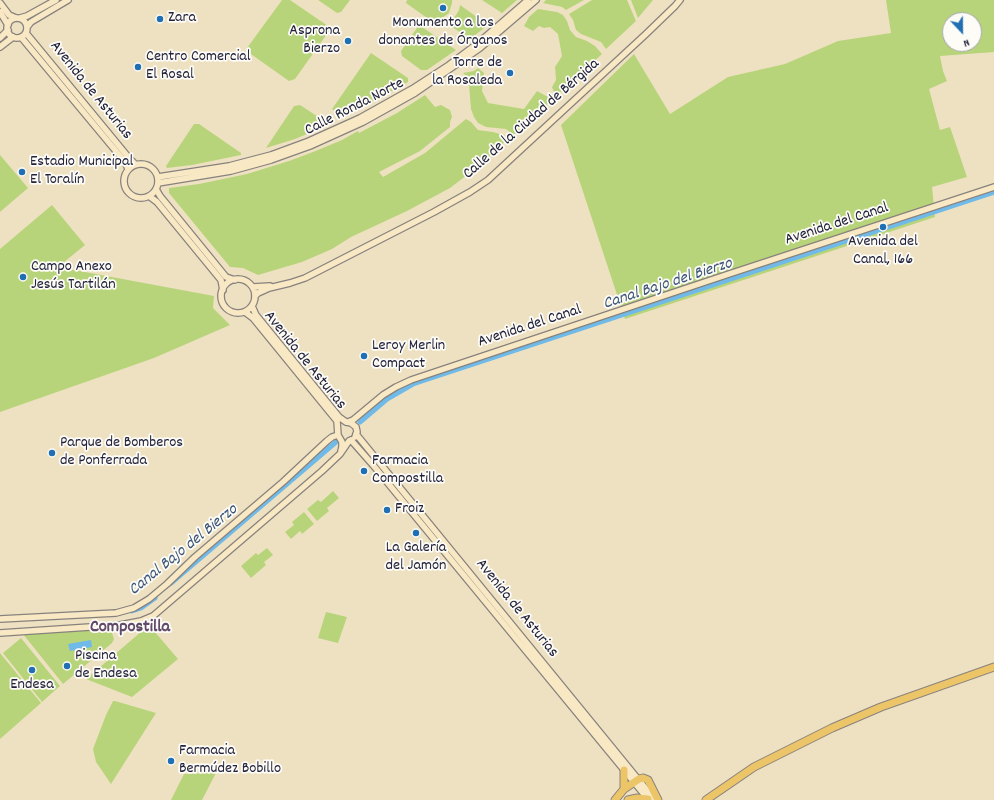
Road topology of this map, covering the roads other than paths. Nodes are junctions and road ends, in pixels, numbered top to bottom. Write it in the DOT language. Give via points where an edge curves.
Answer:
graph roads {
  1 [pos="56,0"];
  2 [pos="68,0"];
  3 [pos="528,0"];
  4 [pos="536,0"];
  5 [pos="680,0"];
  6 [pos="0,3"];
  7 [pos="0,12"];
  8 [pos="18,18"];
  9 [pos="27,26"];
  10 [pos="8,28"];
  11 [pos="26,33"];
  12 [pos="13,37"];
  13 [pos="0,38"];
  14 [pos="21,38"];
  15 [pos="0,47"];
  16 [pos="135,164"];
  17 [pos="128,169"];
  18 [pos="157,183"];
  19 [pos="994,188"];
  20 [pos="149,196"];
  21 [pos="235,280"];
  22 [pos="276,286"];
  23 [pos="253,287"];
  24 [pos="222,290"];
  25 [pos="256,296"];
  26 [pos="252,306"];
  27 [pos="245,312"];
  28 [pos="356,417"];
  29 [pos="347,422"];
  30 [pos="354,425"];
  31 [pos="339,434"];
  32 [pos="356,434"];
  33 [pos="350,441"];
  34 [pos="356,446"];
  35 [pos="340,454"];
  36 [pos="0,619"];
  37 [pos="0,632"];
  38 [pos="994,667"];
  39 [pos="624,770"];
  40 [pos="635,782"];
  41 [pos="624,789"];
  42 [pos="637,798"];
  43 [pos="615,800"];
  44 [pos="628,800"];
  45 [pos="654,800"];
  46 [pos="706,800"];
  1 -- 8 [label="street" via="27,16"];
  2 -- 9 [label="street"];
  3 -- 18 [label="street, Calle Ronda Norte" via="449,65 360,118 270,155"];
  4 -- 18 [label="street, Calle Ronda Norte" via="480,48 415,93 363,122 271,160 231,171"];
  5 -- 22 [label="street, Calle de la Ciudad de Bérgida" via="488,180 470,192 305,278"];
  6 -- 8 [label="street" via="9,15"];
  7 -- 10 [label="street"];
  8 -- 9 [label="street"];
  8 -- 10 [label="street" via="11,20"];
  9 -- 11 [label="street"];
  10 -- 12 [label="street"];
  10 -- 13 [label="street"];
  11 -- 14 [label="street"];
  11 -- 16 [label="street, Avenida de Asturias"];
  12 -- 14 [label="street"];
  12 -- 15 [label="street"];
  14 -- 17 [label="street, Avenida de Asturias"];
  16 -- 17 [label="street"];
  16 -- 18 [label="street" via="148,165 153,169"];
  17 -- 20 [label="street" via="124,177 127,191 135,197"];
  18 -- 20 [label="street"];
  18 -- 21 [label="street" via="160,196 226,277"];
  19 -- 28 [label="street, Avenida del Canal" via="411,380 383,395"];
  20 -- 24 [label="street" via="157,202 221,280"];
  21 -- 23 [label="street" via="243,280"];
  21 -- 24 [label="street"];
  22 -- 23 [label="street, Calle de la Ciudad de Bérgida"];
  22 -- 25 [label="street, Calle de la Ciudad de Bérgida"];
  23 -- 25 [label="street"];
  24 -- 27 [label="street" via="222,301 228,310 233,313"];
  25 -- 26 [label="street"];
  26 -- 27 [label="street"];
  26 -- 29 [label="street, Avenida de Asturias" via="256,315 339,417"];
  27 -- 31 [label="street, Avenida de Asturias" via="253,318 330,411 337,421"];
  28 -- 29 [label="street, Avenida del Canal"];
  28 -- 30 [label="street"];
  29 -- 30 [label="street"];
  29 -- 31 [label="street" via="341,424"];
  30 -- 32 [label="street"];
  31 -- 33 [label="street" via="344,441"];
  31 -- 35 [label="street" via="342,447"];
  31 -- 36 [label="street" via="327,441 167,584 134,608 116,613"];
  32 -- 33 [label="street"];
  32 -- 40 [label="street, Avenida de Asturias"];
  33 -- 34 [label="street, Avenida de Asturias"];
  33 -- 35 [label="street"];
  34 -- 35 [label="street"];
  34 -- 39 [label="street, Avenida de Asturias"];
  35 -- 37 [label="street" via="153,616 120,625"];
  38 -- 46 [label="highway" via="894,702 832,728 754,767"];
  39 -- 40 [label="street, Avenida de Asturias"];
  39 -- 41 [label="highway"];
  40 -- 41 [label="highway"];
  40 -- 42 [label="highway" via="631,789"];
  40 -- 45 [label="street, Avenida de Asturias"];
  40 -- 45 [label="highway" via="643,778 648,780"];
  41 -- 43 [label="highway"];
  42 -- 44 [label="highway"];
  42 -- 45 [label="highway"];
}
